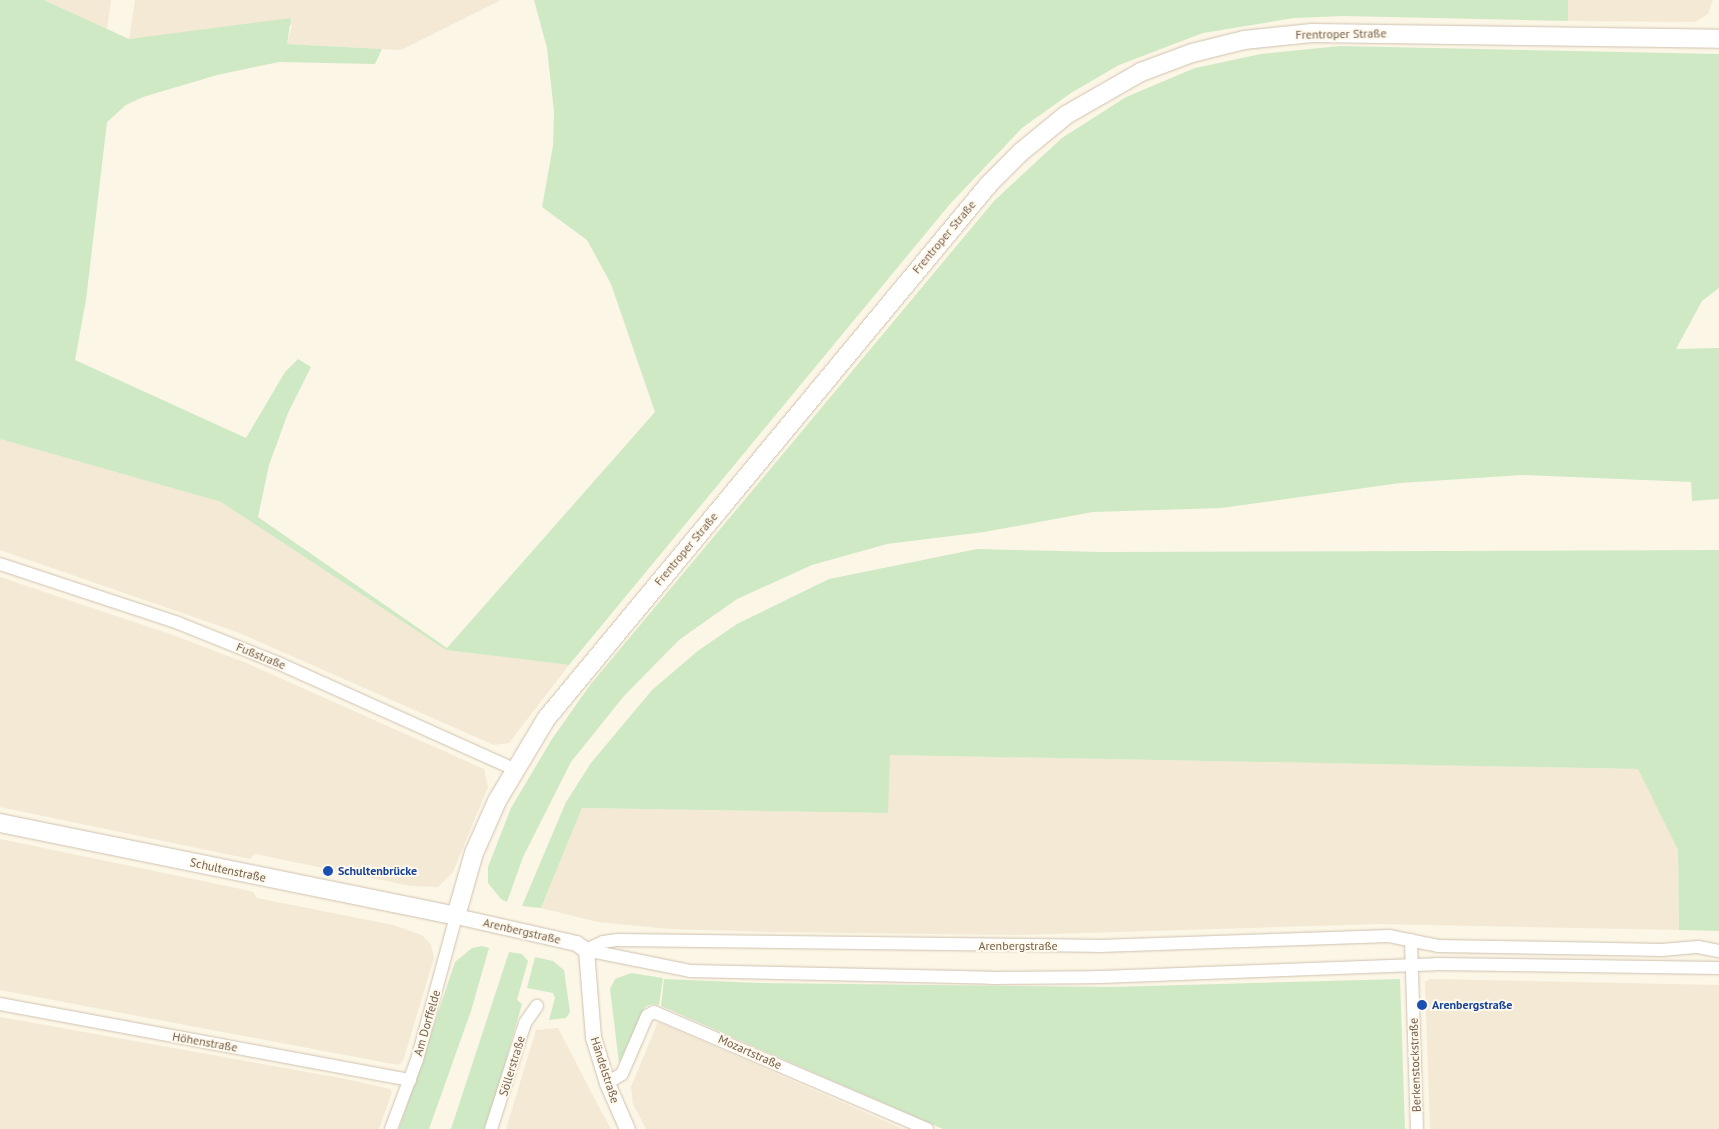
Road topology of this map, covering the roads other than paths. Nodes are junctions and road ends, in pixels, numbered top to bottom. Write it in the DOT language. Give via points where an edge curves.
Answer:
graph roads {
  1 [pos="1719,39"];
  2 [pos="0,564"];
  3 [pos="514,769"];
  4 [pos="0,823"];
  5 [pos="456,916"];
  6 [pos="1411,940"];
  7 [pos="586,950"];
  8 [pos="1719,951"];
  9 [pos="1411,965"];
  10 [pos="1719,968"];
  11 [pos="0,1004"];
  12 [pos="538,1006"];
  13 [pos="410,1080"];
  14 [pos="607,1083"];
  15 [pos="391,1129"];
  16 [pos="491,1129"];
  17 [pos="627,1129"];
  18 [pos="927,1129"];
  19 [pos="1417,1129"];
  1 -- 3 [label="main road, Frentroper Straße" via="1312,33 1244,40 1192,53 1141,72 1097,95 1043,133 989,184 580,675"];
  2 -- 3 [label="street, Fußstraße" via="178,623 269,659"];
  3 -- 5 [label="main road, Frentroper Straße" via="474,853"];
  4 -- 5 [label="main road, Schultenstraße"];
  5 -- 7 [label="street, Arenbergstraße" via="576,943"];
  5 -- 13 [label="street, Am Dorffelde"];
  6 -- 7 [label="street, Arenbergstraße" via="1389,936 1100,946 618,940 603,942"];
  6 -- 8 [label="street, Arenbergstraße" via="1438,946 1662,950 1698,947"];
  6 -- 9 [label="street, Berkenstockstraße"];
  7 -- 9 [label="street, Arenbergstraße" via="690,971 983,977 1101,978"];
  7 -- 14 [label="street, Händelstraße" via="593,1037"];
  9 -- 10 [label="street, Arenbergstraße"];
  9 -- 19 [label="street, Berkenstockstraße"];
  11 -- 13 [label="street, Höhenstraße"];
  12 -- 16 [label="street, Söllerstraße" via="525,1022"];
  13 -- 15 [label="street, Am Dorffelde"];
  14 -- 17 [label="street, Händelstraße"];
  14 -- 18 [label="street, Mozartstraße" via="622,1074 648,1016 654,1012"];
}
